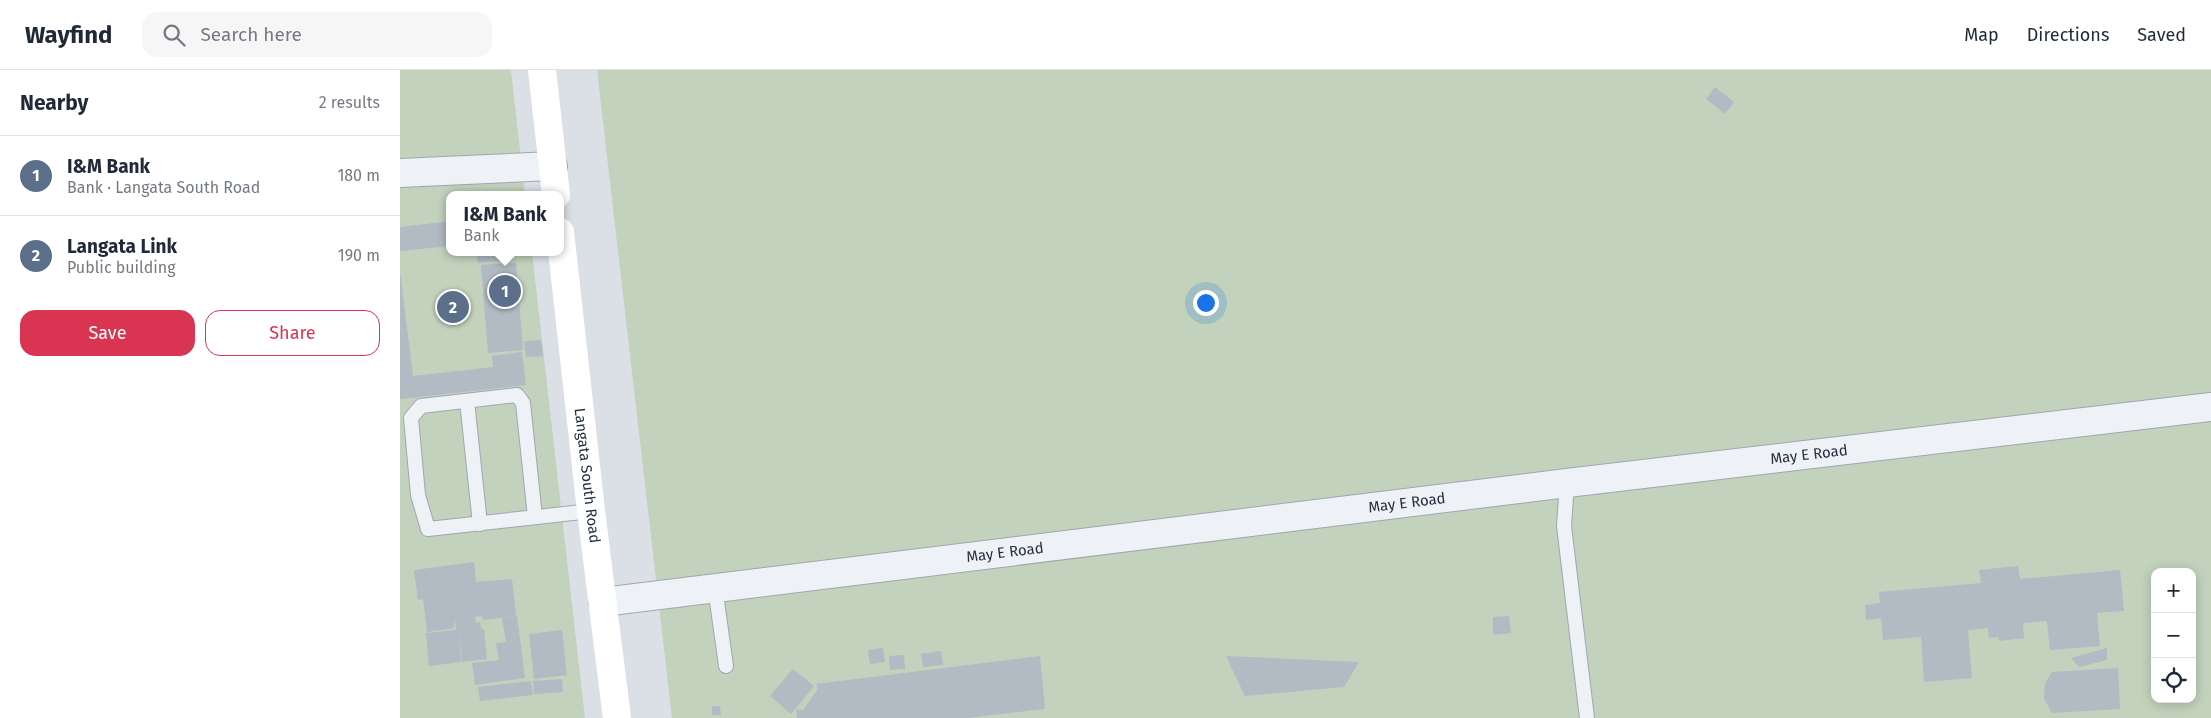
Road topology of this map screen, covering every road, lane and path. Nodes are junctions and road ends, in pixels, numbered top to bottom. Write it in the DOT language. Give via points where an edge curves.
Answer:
graph roads {
  1 [pos="542,70"];
  2 [pos="553,166"];
  3 [pos="400,173"];
  4 [pos="556,191"];
  5 [pos="563,256"];
  6 [pos="467,401"];
  7 [pos="2211,407"];
  8 [pos="1567,483"];
  9 [pos="591,511"];
  10 [pos="535,517"];
  11 [pos="480,524"];
  12 [pos="715,587"];
  13 [pos="602,602"];
  14 [pos="726,666"];
  15 [pos="617,718"];
  16 [pos="1587,718"];
  1 -- 2 [label="street"];
  2 -- 3 [label="street"];
  2 -- 4 [label="street"];
  5 -- 9 [label="street, Langata South Road"];
  6 -- 10 [label="lane" via="517,395 523,403"];
  6 -- 11 [label="lane"];
  6 -- 11 [label="lane" via="421,406 411,418 418,495 428,529"];
  7 -- 8 [label="street, May E Road"];
  8 -- 12 [label="street, May E Road"];
  8 -- 16 [label="lane" via="1564,526"];
  9 -- 10 [label="lane"];
  9 -- 13 [label="street, Langata South Road"];
  10 -- 11 [label="lane"];
  12 -- 13 [label="street, May E Road"];
  12 -- 14 [label="lane"];
  13 -- 15 [label="street, Langata South Road"];
}
